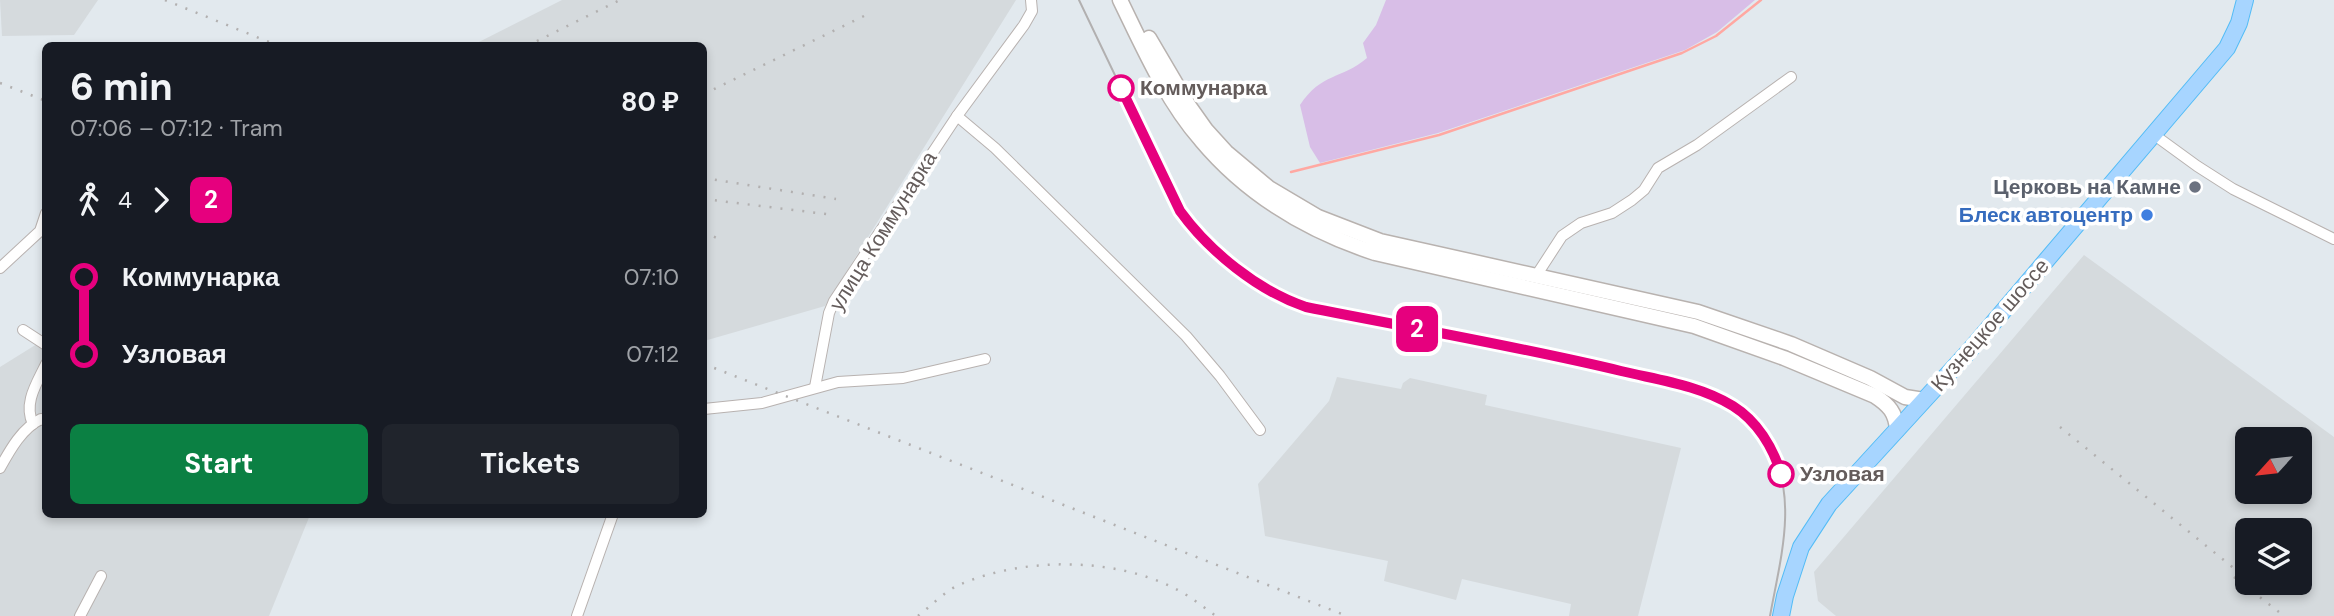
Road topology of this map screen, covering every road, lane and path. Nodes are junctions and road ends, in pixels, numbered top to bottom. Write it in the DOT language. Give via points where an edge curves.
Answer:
graph roads {
  1 [pos="1031,0"];
  2 [pos="1120,0"];
  3 [pos="1130,0"];
  4 [pos="2245,0"];
  5 [pos="1791,77"];
  6 [pos="957,117"];
  7 [pos="2153,134"];
  8 [pos="42,225"];
  9 [pos="2334,239"];
  10 [pos="0,268"];
  11 [pos="1536,276"];
  12 [pos="23,330"];
  13 [pos="42,342"];
  14 [pos="985,359"];
  15 [pos="42,372"];
  16 [pos="815,387"];
  17 [pos="1924,400"];
  18 [pos="707,409"];
  19 [pos="42,419"];
  20 [pos="33,424"];
  21 [pos="1260,430"];
  22 [pos="1897,430"];
  23 [pos="0,468"];
  24 [pos="612,518"];
  25 [pos="100,576"];
  26 [pos="80,616"];
  27 [pos="577,616"];
  28 [pos="1781,616"];
  1 -- 6 [label="street, улица Коммунарка" via="1032,11 1024,24"];
  2 -- 22 [label="main road" via="1165,88 1199,138 1263,198 1304,223 1375,253 1657,317 1746,344 1875,396 1891,408"];
  3 -- 11 [label="main road" via="1206,130 1283,198 1328,222 1380,241"];
  4 -- 7 [label="main road, Кузнецкое шоссе" via="2227,48"];
  5 -- 11 [label="street" via="1658,168 1632,200 1562,236"];
  6 -- 16 [label="street, улица Коммунарка" via="834,301"];
  6 -- 21 [label="street" via="995,148 1186,335"];
  7 -- 9 [label="street" via="2233,189"];
  7 -- 17 [label="main road, Кузнецкое шоссе"];
  8 -- 10 [label="street"];
  11 -- 17 [label="main road" via="1717,318 1791,344 1905,397"];
  12 -- 13 [label="street"];
  14 -- 16 [label="street" via="903,378 858,379"];
  15 -- 20 [label="street" via="28,405"];
  16 -- 18 [label="street" via="762,402"];
  17 -- 22 [label="main road, Кузнецкое шоссе"];
  19 -- 20 [label="street"];
  20 -- 23 [label="street"];
  22 -- 28 [label="main road, Кузнецкое шоссе" via="1813,526 1797,557"];
  24 -- 27 [label="street"];
  25 -- 26 [label="street"];
}
